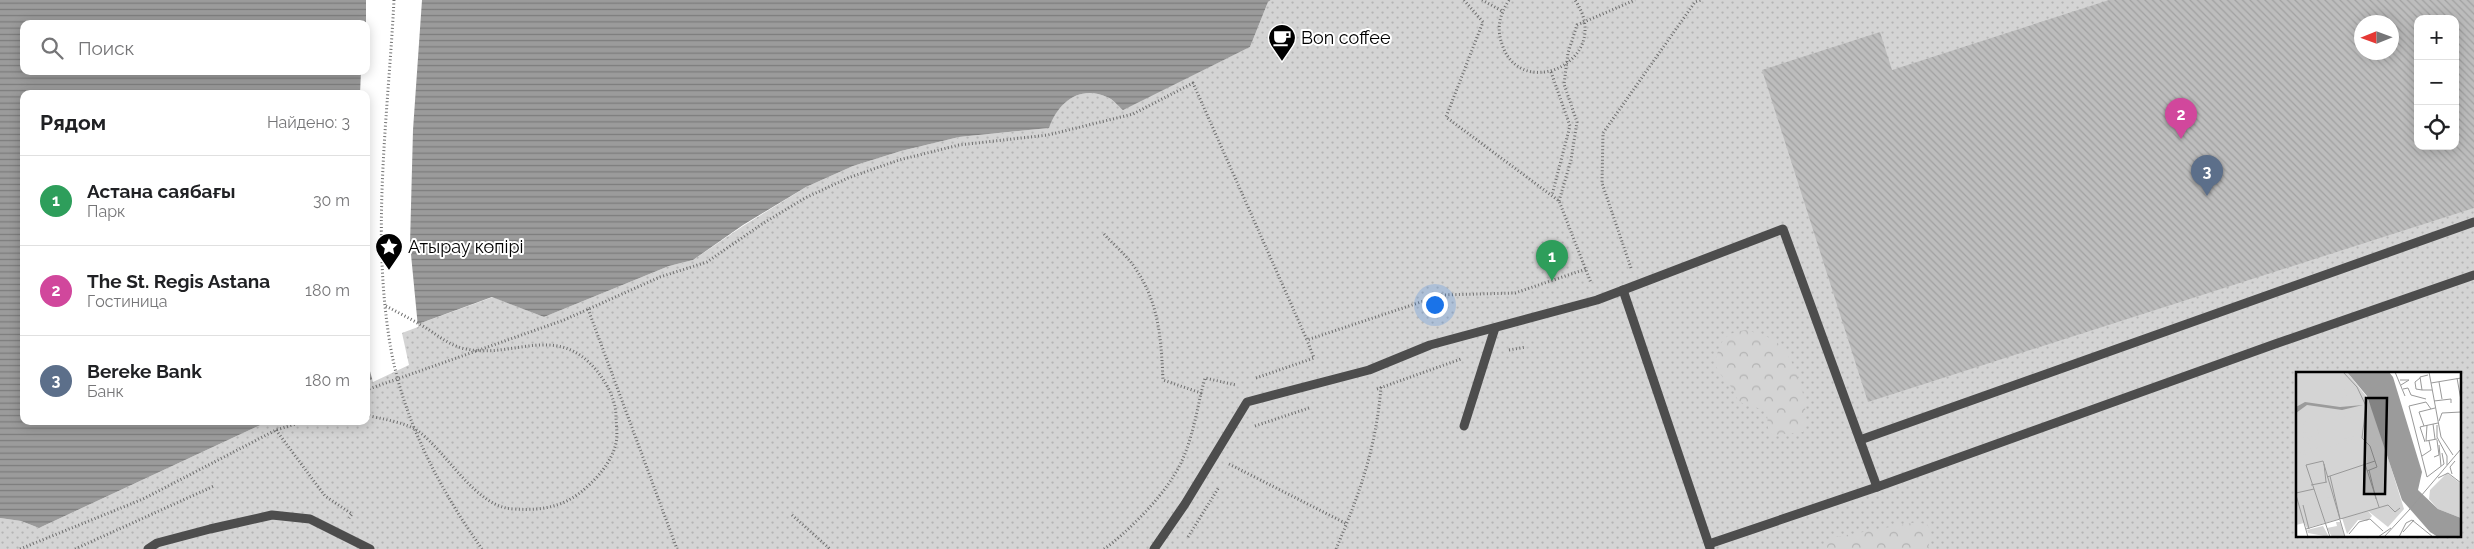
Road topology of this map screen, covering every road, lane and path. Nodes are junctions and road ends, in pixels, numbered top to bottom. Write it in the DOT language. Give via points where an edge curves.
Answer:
graph roads {
  1 [pos="394,0"];
  2 [pos="1464,0"];
  3 [pos="1482,0"];
  4 [pos="1509,0"];
  5 [pos="1576,0"];
  6 [pos="1634,0"];
  7 [pos="1701,0"];
  8 [pos="1502,12"];
  9 [pos="1584,21"];
  10 [pos="1567,64"];
  11 [pos="1551,72"];
  12 [pos="1552,195"];
  13 [pos="1559,200"];
  14 [pos="2474,222"];
  15 [pos="1104,234"];
  16 [pos="1586,269"];
  17 [pos="2474,274"];
  18 [pos="1637,285"];
  19 [pos="1623,290"];
  20 [pos="1597,300"];
  21 [pos="385,306"];
  22 [pos="588,309"];
  23 [pos="1495,328"];
  24 [pos="1307,340"];
  25 [pos="1460,359"];
  26 [pos="1251,380"];
  27 [pos="1242,382"];
  28 [pos="1381,388"];
  29 [pos="370,389"];
  30 [pos="1372,391"];
  31 [pos="1201,393"];
  32 [pos="1316,405"];
  33 [pos="370,416"];
  34 [pos="292,425"];
  35 [pos="1464,426"];
  36 [pos="276,430"];
  37 [pos="1248,432"];
  38 [pos="1860,440"];
  39 [pos="1231,457"];
  40 [pos="1229,464"];
  41 [pos="1226,471"];
  42 [pos="1223,479"];
  43 [pos="214,486"];
  44 [pos="1877,487"];
  45 [pos="792,516"];
  46 [pos="1347,524"];
  47 [pos="340,536"];
  48 [pos="1184,542"];
  49 [pos="1710,547"];
  50 [pos="20,549"];
  51 [pos="75,549"];
  52 [pos="148,549"];
  53 [pos="370,549"];
  54 [pos="482,549"];
  55 [pos="677,549"];
  56 [pos="830,549"];
  57 [pos="1104,549"];
  58 [pos="1154,549"];
  59 [pos="1336,549"];
  1 -- 21 [label="path, bridge" via="382,193 381,251"];
  2 -- 12 [label="path" via="1483,22 1446,117"];
  3 -- 8 [label="path"];
  4 -- 8 [label="path"];
  5 -- 9 [label="path"];
  6 -- 9 [label="path"];
  7 -- 18 [label="path" via="1695,2 1602,133 1602,183"];
  8 -- 11 [label="path" via="1498,25 1504,51 1524,69"];
  9 -- 10 [label="path" via="1576,25"];
  9 -- 10 [label="path" via="1584,43"];
  10 -- 11 [label="path"];
  10 -- 13 [label="path" via="1564,84 1577,122 1571,160"];
  11 -- 12 [label="path" via="1570,126"];
  12 -- 13 [label="path"];
  13 -- 16 [label="path"];
  14 -- 38 [label="lane"];
  15 -- 31 [label="path" via="1132,264 1149,293 1161,330 1163,380"];
  16 -- 20 [label="path"];
  16 -- 24 [label="path" via="1515,293 1442,295"];
  17 -- 44 [label="lane"];
  18 -- 19 [label="lane"];
  18 -- 38 [label="lane" via="1783,229"];
  19 -- 20 [label="lane"];
  19 -- 49 [label="lane"];
  20 -- 23 [label="lane"];
  21 -- 33 [label="path, bridge" via="444,341 466,349 494,350 529,344 560,346 587,358 604,380 616,409 616,443 601,474 576,498 549,508 506,508 476,493 442,452 416,429"];
  21 -- 54 [label="path, bridge" via="392,356 418,436 450,500"];
  22 -- 24 [label="path" via="660,277 708,262 805,198 848,178 959,145 1048,135 1133,114 1193,83"];
  22 -- 29 [label="path"];
  22 -- 55 [label="path"];
  23 -- 35 [label="lane"];
  23 -- 58 [label="lane" via="1430,345 1369,370 1247,402"];
  24 -- 26 [label="path" via="1314,358"];
  25 -- 28 [label="path"];
  27 -- 31 [label="path" via="1233,386 1205,378"];
  28 -- 30 [label="path"];
  28 -- 46 [label="path" via="1373,448"];
  31 -- 57 [label="path" via="1193,432 1174,477 1124,535"];
  32 -- 37 [label="path" via="1255,426"];
  34 -- 36 [label="path"];
  36 -- 47 [label="path" via="325,496 352,514"];
  36 -- 50 [label="path" via="143,499"];
  38 -- 44 [label="lane"];
  39 -- 40 [label="path"];
  40 -- 41 [label="path"];
  40 -- 46 [label="path"];
  42 -- 48 [label="path" via="1217,494"];
  43 -- 51 [label="path"];
  44 -- 49 [label="lane"];
  45 -- 56 [label="path"];
  46 -- 59 [label="path"];
  47 -- 52 [label="lane" via="310,519 272,515 157,543"];
  47 -- 53 [label="lane"];
}
